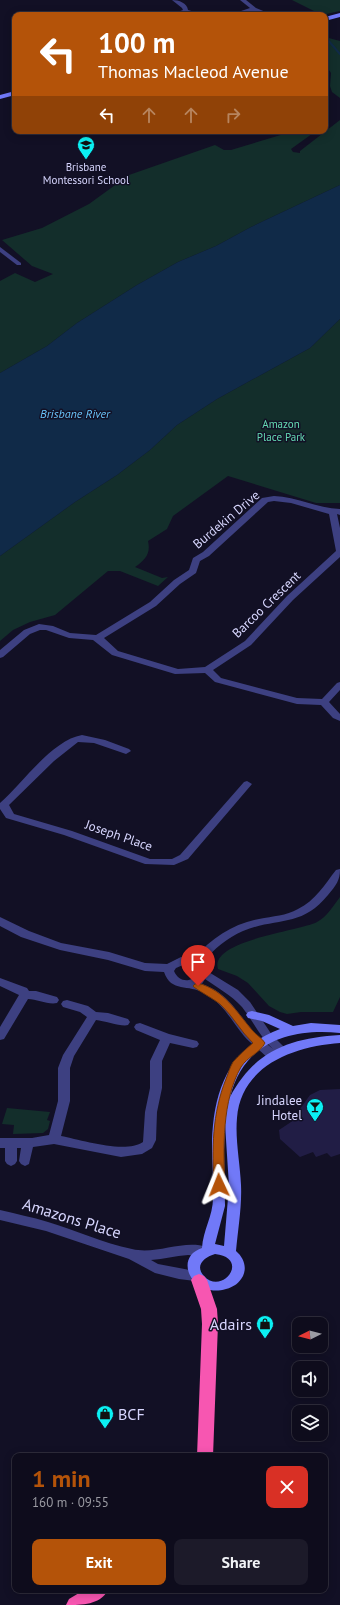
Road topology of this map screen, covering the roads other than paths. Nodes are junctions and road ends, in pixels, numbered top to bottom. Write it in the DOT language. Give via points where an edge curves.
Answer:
graph roads {
  1 [pos="175,0"];
  2 [pos="243,0"];
  3 [pos="254,9"];
  4 [pos="186,11"];
  5 [pos="183,12"];
  6 [pos="190,12"];
  7 [pos="243,12"];
  8 [pos="262,12"];
  9 [pos="340,15"];
  10 [pos="328,17"];
  11 [pos="12,94"];
  12 [pos="0,97"];
  13 [pos="0,249"];
  14 [pos="19,264"];
  15 [pos="336,512"];
  16 [pos="340,552"];
  17 [pos="98,638"];
  18 [pos="0,655"];
  19 [pos="207,670"];
  20 [pos="340,685"];
  21 [pos="324,702"];
  22 [pos="340,718"];
  23 [pos="126,751"];
  24 [pos="247,784"];
  25 [pos="2,806"];
  26 [pos="340,872"];
  27 [pos="0,921"];
  28 [pos="196,963"];
  29 [pos="170,968"];
  30 [pos="203,973"];
  31 [pos="1,982"];
  32 [pos="192,984"];
  33 [pos="25,995"];
  34 [pos="53,1000"];
  35 [pos="68,1004"];
  36 [pos="252,1015"];
  37 [pos="93,1016"];
  38 [pos="124,1022"];
  39 [pos="140,1027"];
  40 [pos="340,1029"];
  41 [pos="292,1030"];
  42 [pos="0,1036"];
  43 [pos="167,1038"];
  44 [pos="340,1039"];
  45 [pos="264,1041"];
  46 [pos="193,1044"];
  47 [pos="277,1054"];
  48 [pos="54,1139"];
  49 [pos="5,1143"];
  50 [pos="27,1144"];
  51 [pos="11,1161"];
  52 [pos="25,1161"];
  53 [pos="0,1215"];
  54 [pos="206,1250"];
  55 [pos="230,1252"];
  56 [pos="133,1255"];
  57 [pos="197,1278"];
  58 [pos="205,1453"];
  59 [pos="94,1593"];
  60 [pos="75,1605"];
  1 -- 4 [label="street" via="185,7"];
  2 -- 3 [label="street"];
  3 -- 7 [label="street"];
  3 -- 8 [label="street"];
  4 -- 5 [label="street"];
  4 -- 6 [label="street"];
  9 -- 10 [label="main road"];
  11 -- 12 [label="main road"];
  13 -- 14 [label="street"];
  15 -- 16 [label="street"];
  15 -- 17 [label="street, Burdekin Drive" via="281,498 265,500 206,554 196,560 193,571 152,604"];
  16 -- 19 [label="street, Barcoo Crescent" via="290,598 248,643"];
  17 -- 18 [label="street" via="70,636 46,627 36,627"];
  17 -- 19 [label="street" via="115,653 178,672"];
  19 -- 21 [label="street" via="218,680 297,701"];
  20 -- 21 [label="street"];
  21 -- 22 [label="street"];
  23 -- 25 [label="street" via="94,739 77,739 64,746"];
  24 -- 25 [label="street, Joseph Place" via="184,857 174,862 149,862 68,833 10,816"];
  26 -- 28 [label="street" via="308,909 295,916 237,929 216,943"];
  27 -- 29 [label="street" via="25,934 60,946 109,956 145,967"];
  28 -- 29 [label="street" via="181,961"];
  28 -- 30 [label="street"];
  29 -- 32 [label="street" via="173,980 184,985"];
  30 -- 32 [label="street" via="199,980"];
  30 -- 36 [label="street" via="234,993"];
  31 -- 33 [label="street" via="23,991"];
  32 -- 45 [label="street" via="208,990 226,1003 249,1034"];
  33 -- 34 [label="street"];
  33 -- 42 [label="street"];
  35 -- 37 [label="street" via="84,1009"];
  36 -- 41 [label="main road"];
  36 -- 45 [label="street"];
  37 -- 38 [label="street"];
  37 -- 48 [label="street" via="64,1068 64,1101"];
  39 -- 43 [label="street"];
  40 -- 41 [label="main road" via="311,1027"];
  41 -- 45 [label="main road"];
  43 -- 46 [label="street"];
  43 -- 48 [label="street" via="156,1061 156,1088 148,1145 142,1149 121,1152"];
  44 -- 47 [label="main road" via="308,1042"];
  45 -- 47 [label="street"];
  45 -- 54 [label="main road" via="236,1066 226,1092 218,1144 219,1208"];
  47 -- 55 [label="main road" via="247,1078 240,1087 232,1107 235,1186"];
  48 -- 50 [label="street"];
  49 -- 50 [label="street"];
  49 -- 51 [label="street"];
  50 -- 52 [label="street"];
  53 -- 56 [label="street, Amazons Place" via="46,1226"];
  54 -- 55 [label="main road"];
  54 -- 56 [label="street, Amazons Place"];
  54 -- 57 [label="main road" via="198,1255 193,1265"];
  55 -- 57 [label="main road" via="239,1267 236,1278 231,1282 218,1286 204,1284"];
  56 -- 57 [label="street, Amazons Place" via="155,1268"];
  57 -- 58 [label="highway" via="209,1309 210,1324"];
  59 -- 60 [label="highway"];
}
